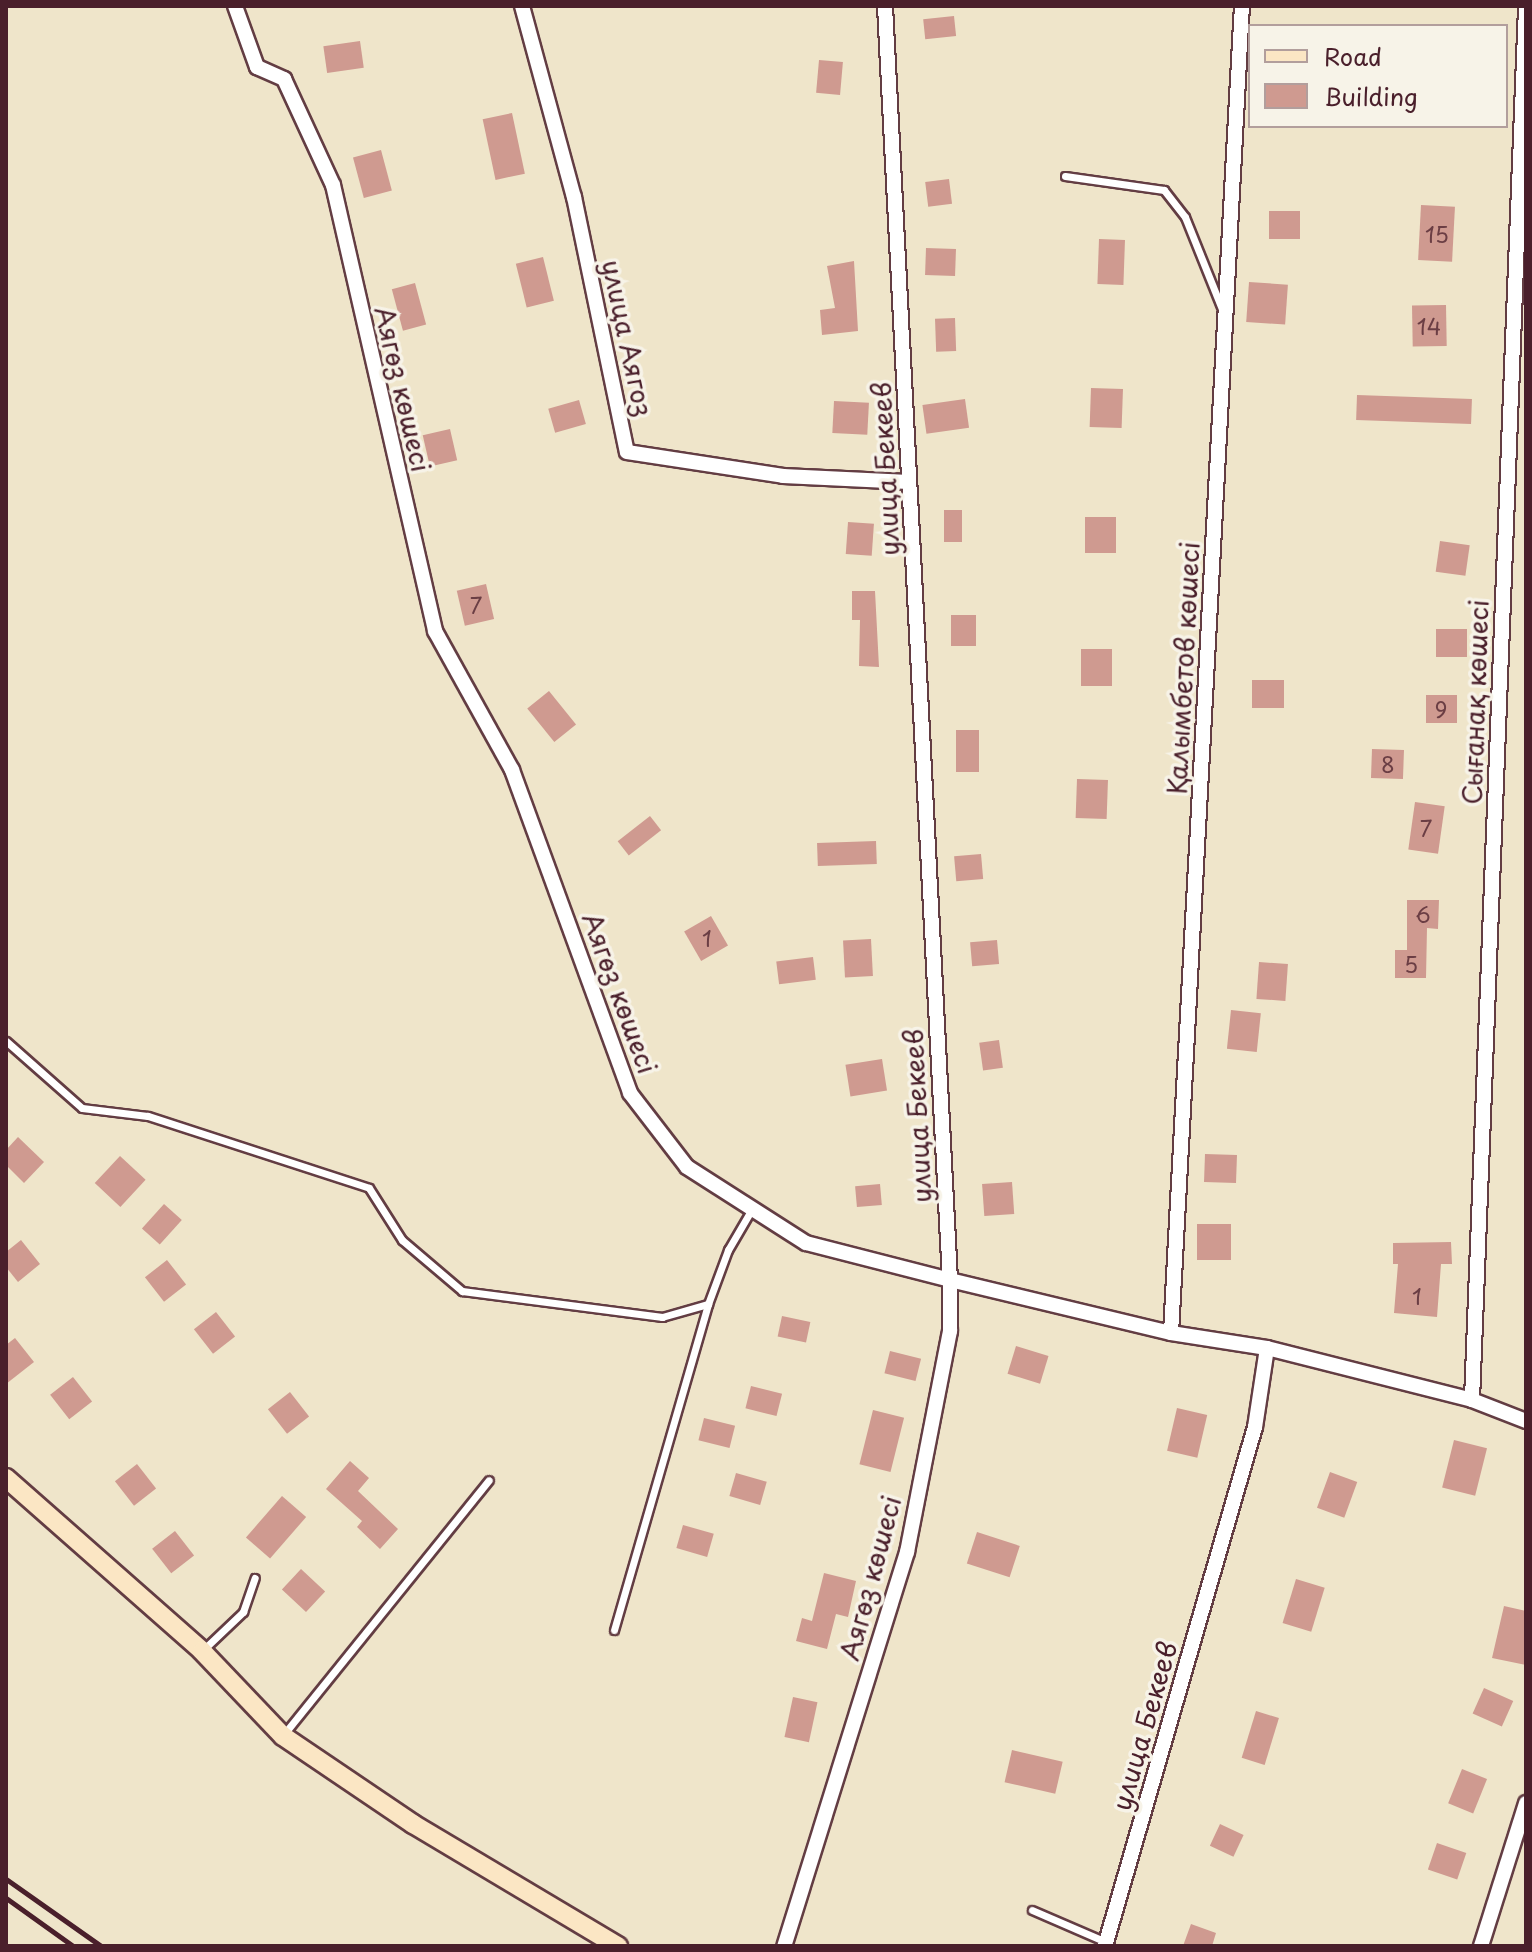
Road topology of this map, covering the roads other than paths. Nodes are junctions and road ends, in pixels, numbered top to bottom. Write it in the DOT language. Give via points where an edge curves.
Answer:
graph roads {
  1 [pos="235,6"];
  2 [pos="522,6"];
  3 [pos="885,6"];
  4 [pos="1242,6"];
  5 [pos="1526,6"];
  6 [pos="1065,176"];
  7 [pos="1520,280"];
  8 [pos="1226,318"];
  9 [pos="909,482"];
  10 [pos="6,1041"];
  11 [pos="752,1209"];
  12 [pos="950,1280"];
  13 [pos="708,1304"];
  14 [pos="1171,1333"];
  15 [pos="1267,1348"];
  16 [pos="1472,1400"];
  17 [pos="1526,1421"];
  18 [pos="6,1478"];
  19 [pos="489,1480"];
  20 [pos="255,1578"];
  21 [pos="614,1630"];
  22 [pos="202,1651"];
  23 [pos="283,1736"];
  24 [pos="1526,1803"];
  25 [pos="1032,1910"];
  26 [pos="1106,1944"];
  27 [pos="618,1946"];
  28 [pos="784,1946"];
  29 [pos="1481,1946"];
  1 -- 11 [label="street, Аягөз көшесі" via="257,67 284,79 333,185 435,631 512,770 630,1093 687,1167"];
  2 -- 9 [label="street, улица Аягоз" via="574,197 627,452 783,476"];
  3 -- 9 [label="street, улица Бекеев"];
  4 -- 8 [label="street, Қалымбетов көшесі"];
  5 -- 7 [label="street, Сығанақ көшесі"];
  6 -- 8 [label="lane" via="1164,190 1185,217"];
  7 -- 16 [label="street, Сығанақ көшесі"];
  8 -- 14 [label="street, Қалымбетов көшесі"];
  9 -- 12 [label="street, улица Бекеев"];
  10 -- 13 [label="lane" via="82,1108 148,1116 369,1188 402,1240 462,1291 662,1317"];
  11 -- 12 [label="street, Аягөз көшесі" via="806,1243"];
  11 -- 13 [label="lane" via="728,1250"];
  12 -- 14 [label="street"];
  12 -- 28 [label="street, Аягөз көшесі" via="950,1331 907,1552"];
  13 -- 21 [label="lane"];
  14 -- 15 [label="street"];
  15 -- 16 [label="street"];
  15 -- 26 [label="street, улица Бекеев" via="1255,1427"];
  16 -- 17 [label="street"];
  18 -- 22 [label="street"];
  19 -- 23 [label="lane"];
  20 -- 22 [label="lane" via="243,1612"];
  22 -- 23 [label="street"];
  23 -- 27 [label="street" via="413,1824"];
  24 -- 29 [label="street"];
  25 -- 26 [label="lane"];
}
